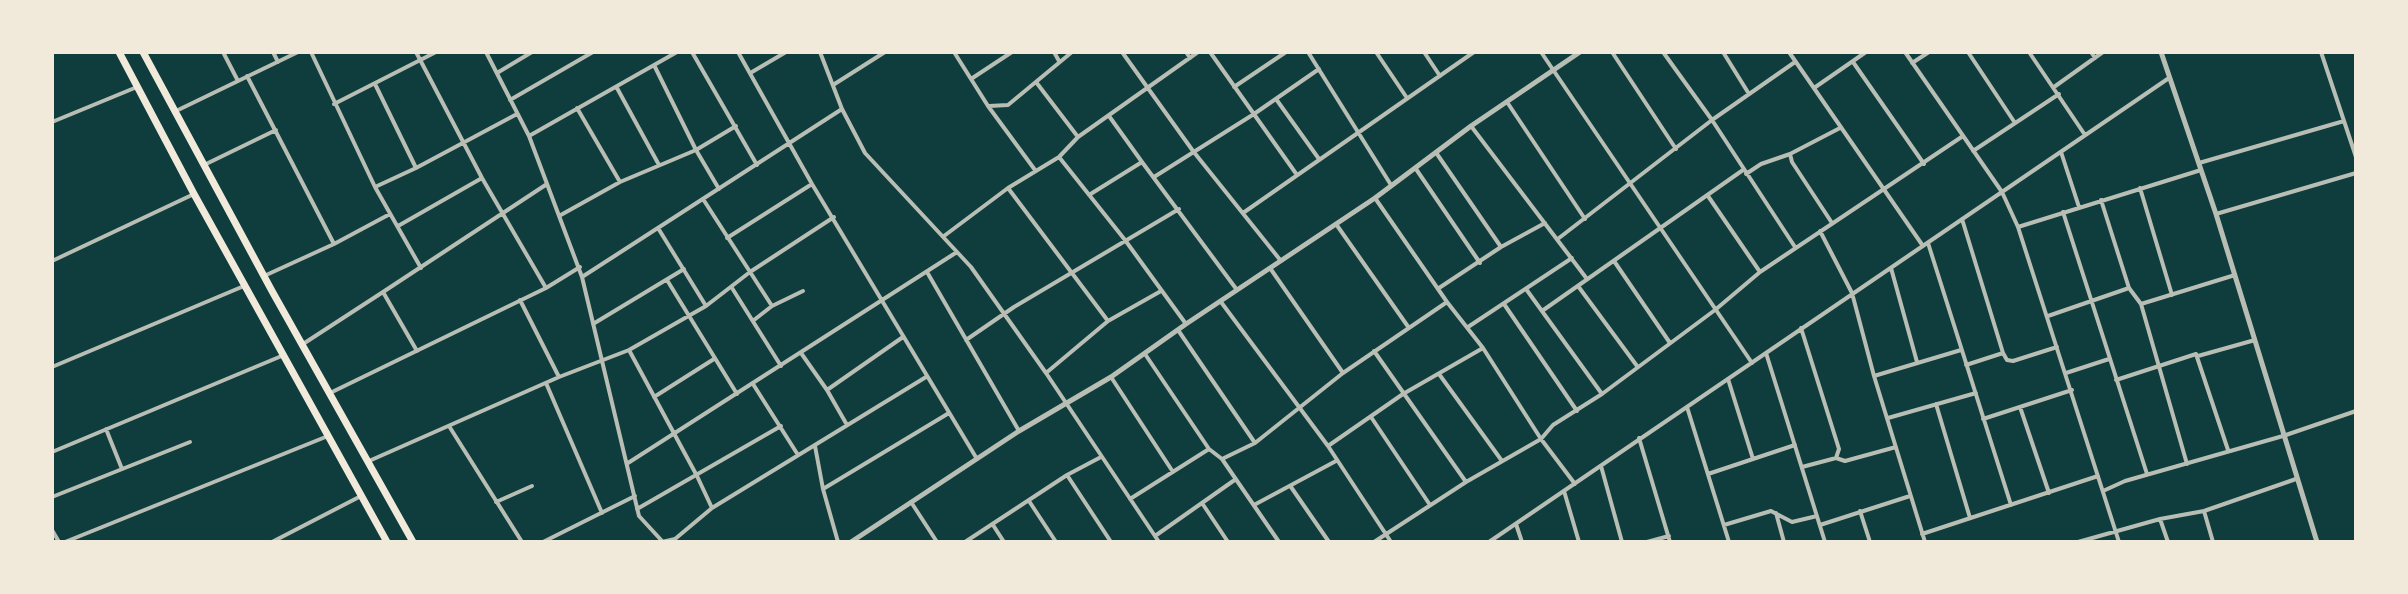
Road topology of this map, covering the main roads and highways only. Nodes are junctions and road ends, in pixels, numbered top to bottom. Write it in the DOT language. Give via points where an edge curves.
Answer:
graph roads {
  1 [pos="119,52"];
  2 [pos="143,52"];
  3 [pos="387,542"];
  4 [pos="413,542"];
  1 -- 3 [label="highway"];
  2 -- 4 [label="highway"];
}
